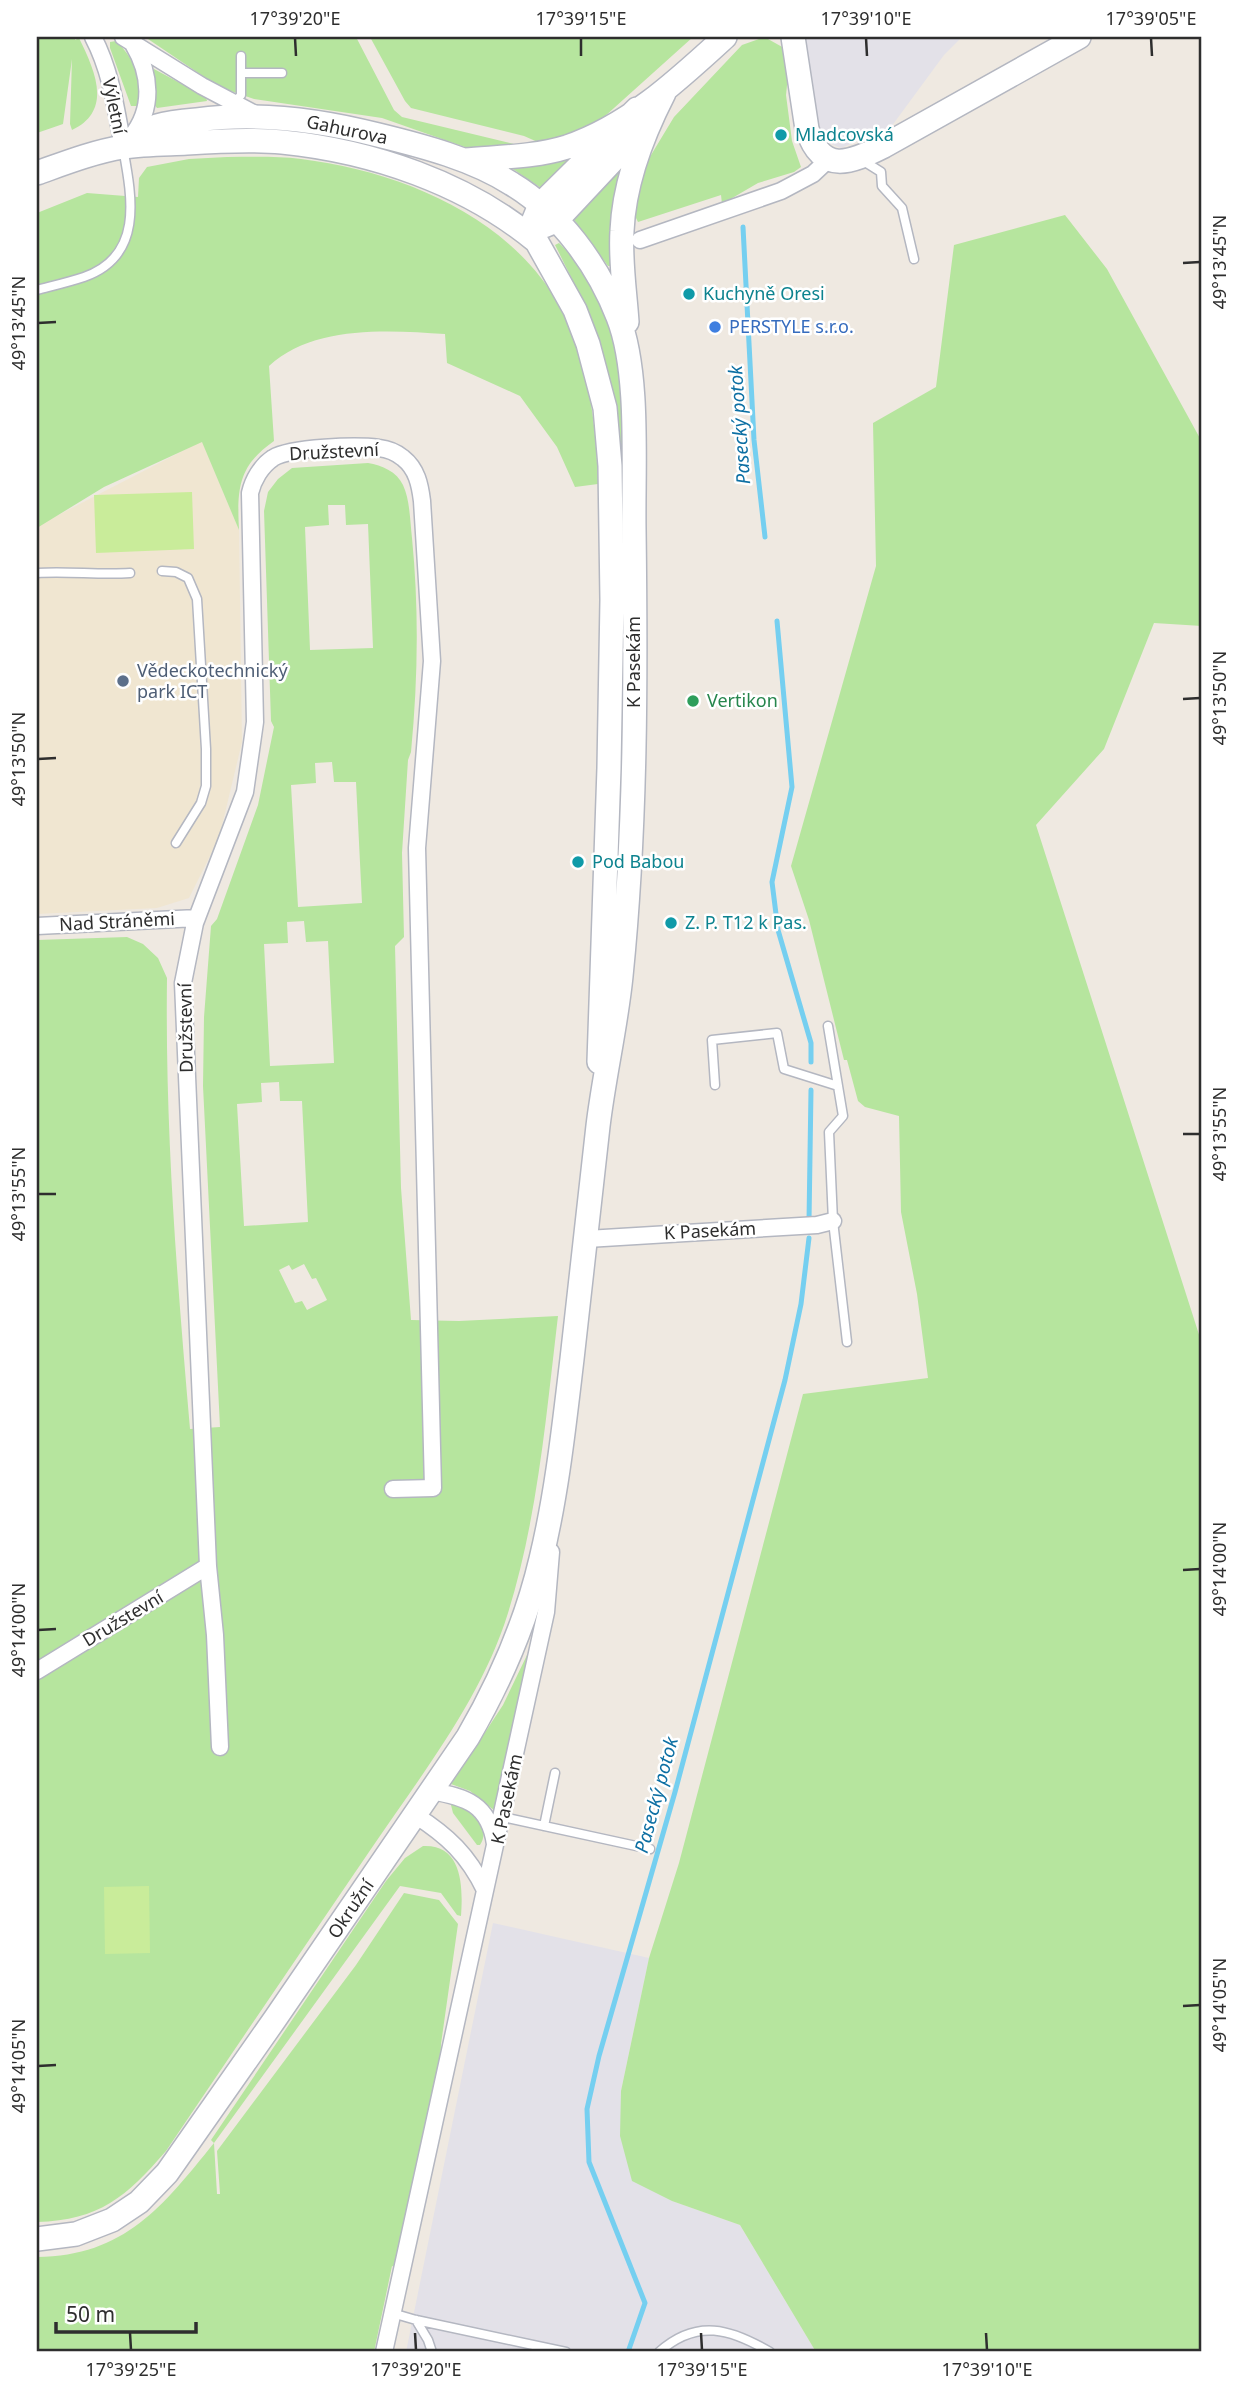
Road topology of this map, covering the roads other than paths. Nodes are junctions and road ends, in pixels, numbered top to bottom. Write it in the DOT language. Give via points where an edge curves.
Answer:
graph roads {
  1 [pos="93,37"];
  2 [pos="725,37"];
  3 [pos="793,37"];
  4 [pos="1079,37"];
  5 [pos="128,40"];
  6 [pos="241,56"];
  7 [pos="241,73"];
  8 [pos="282,73"];
  9 [pos="235,103"];
  10 [pos="643,114"];
  11 [pos="262,118"];
  12 [pos="122,147"];
  13 [pos="859,158"];
  14 [pos="829,159"];
  15 [pos="458,160"];
  16 [pos="37,173"];
  17 [pos="548,213"];
  18 [pos="528,232"];
  19 [pos="640,240"];
  20 [pos="914,259"];
  21 [pos="37,290"];
  22 [pos="631,384"];
  23 [pos="162,571"];
  24 [pos="130,572"];
  25 [pos="37,573"];
  26 [pos="176,843"];
  27 [pos="197,918"];
  28 [pos="37,926"];
  29 [pos="828,1026"];
  30 [pos="715,1085"];
  31 [pos="838,1087"];
  32 [pos="598,1121"];
  33 [pos="833,1221"];
  34 [pos="587,1239"];
  35 [pos="847,1342"];
  36 [pos="393,1489"];
  37 [pos="555,1490"];
  38 [pos="208,1566"];
  39 [pos="37,1671"];
  40 [pos="220,1747"];
  41 [pos="555,1773"];
  42 [pos="430,1791"];
  43 [pos="415,1815"];
  44 [pos="503,1817"];
  45 [pos="544,1826"];
  46 [pos="650,1849"];
  47 [pos="496,1850"];
  48 [pos="485,1890"];
  49 [pos="37,2239"];
  50 [pos="392,2313"];
  51 [pos="416,2320"];
  52 [pos="384,2352"];
  53 [pos="432,2352"];
  54 [pos="566,2352"];
  55 [pos="659,2352"];
  56 [pos="770,2352"];
  1 -- 12 [label="street, Výletní" via="110,80"];
  2 -- 10 [label="street"];
  3 -- 14 [label="street" via="807,129 815,148"];
  4 -- 13 [label="street"];
  5 -- 9 [label="street, Výletní"];
  5 -- 12 [label="street, Výletní" via="145,71 147,101 142,121"];
  6 -- 7 [label="lane"];
  7 -- 8 [label="lane"];
  7 -- 9 [label="lane" via="241,95"];
  9 -- 11 [label="street, Výletní"];
  10 -- 15 [label="street" via="566,147"];
  10 -- 17 [label="street"];
  10 -- 22 [label="street" via="622,231"];
  11 -- 12 [label="street, Gahurova" via="169,123"];
  11 -- 15 [label="street, Gahurova" via="349,127"];
  12 -- 16 [label="street, Gahurova"];
  12 -- 18 [label="street, Gahurova" via="246,141 345,152 429,178"];
  12 -- 21 [label="lane" via="131,188 125,243 108,264 86,276"];
  13 -- 14 [label="street"];
  13 -- 20 [label="lane" via="881,172 882,186 902,208"];
  14 -- 19 [label="street" via="813,174 781,191"];
  15 -- 17 [label="street, Gahurova" via="511,183"];
  17 -- 18 [label="street" via="545,226"];
  17 -- 22 [label="street, K Pasekám" via="603,285 623,330"];
  18 -- 32 [label="street, K Pasekám" via="575,310 588,344 604,408 610,466 610,768"];
  22 -- 32 [label="street, K Pasekám" via="634,698 628,881 616,1025"];
  23 -- 26 [label="lane" via="188,578 197,598 206,750 201,803"];
  24 -- 25 [label="lane"];
  27 -- 28 [label="street, Nad Stráněmi"];
  27 -- 36 [label="street, Družstevní" via="245,792 255,722 251,486 269,461 289,452 368,447 393,452 412,467 419,482 432,662 417,848 433,1488"];
  27 -- 38 [label="street, Družstevní" via="183,983"];
  29 -- 31 [label="lane"];
  30 -- 31 [label="lane" via="712,1040 777,1033 784,1069"];
  31 -- 33 [label="lane" via="843,1116 829,1132"];
  32 -- 34 [label="street, K Pasekám"];
  33 -- 34 [label="street, K Pasekám"];
  33 -- 35 [label="lane"];
  34 -- 37 [label="street, K Pasekám"];
  37 -- 42 [label="street, Okružní" via="541,1560 513,1650 468,1737"];
  37 -- 44 [label="street, K Pasekám" via="546,1612"];
  38 -- 39 [label="street, Družstevní"];
  38 -- 40 [label="street, Družstevní"];
  41 -- 45 [label="lane"];
  42 -- 43 [label="street, Okružní"];
  42 -- 47 [label="street" via="461,1797 478,1807 491,1824"];
  43 -- 48 [label="street" via="456,1846"];
  43 -- 49 [label="street, Okružní" via="153,2189 95,2228"];
  44 -- 45 [label="lane"];
  44 -- 47 [label="street, K Pasekám"];
  45 -- 46 [label="lane"];
  47 -- 48 [label="street, K Pasekám"];
  48 -- 50 [label="street, K Pasekám"];
  50 -- 51 [label="lane"];
  50 -- 52 [label="street, K Pasekám"];
  51 -- 53 [label="lane"];
  51 -- 54 [label="lane"];
  55 -- 56 [label="lane" via="685,2336 717,2329"];
}
